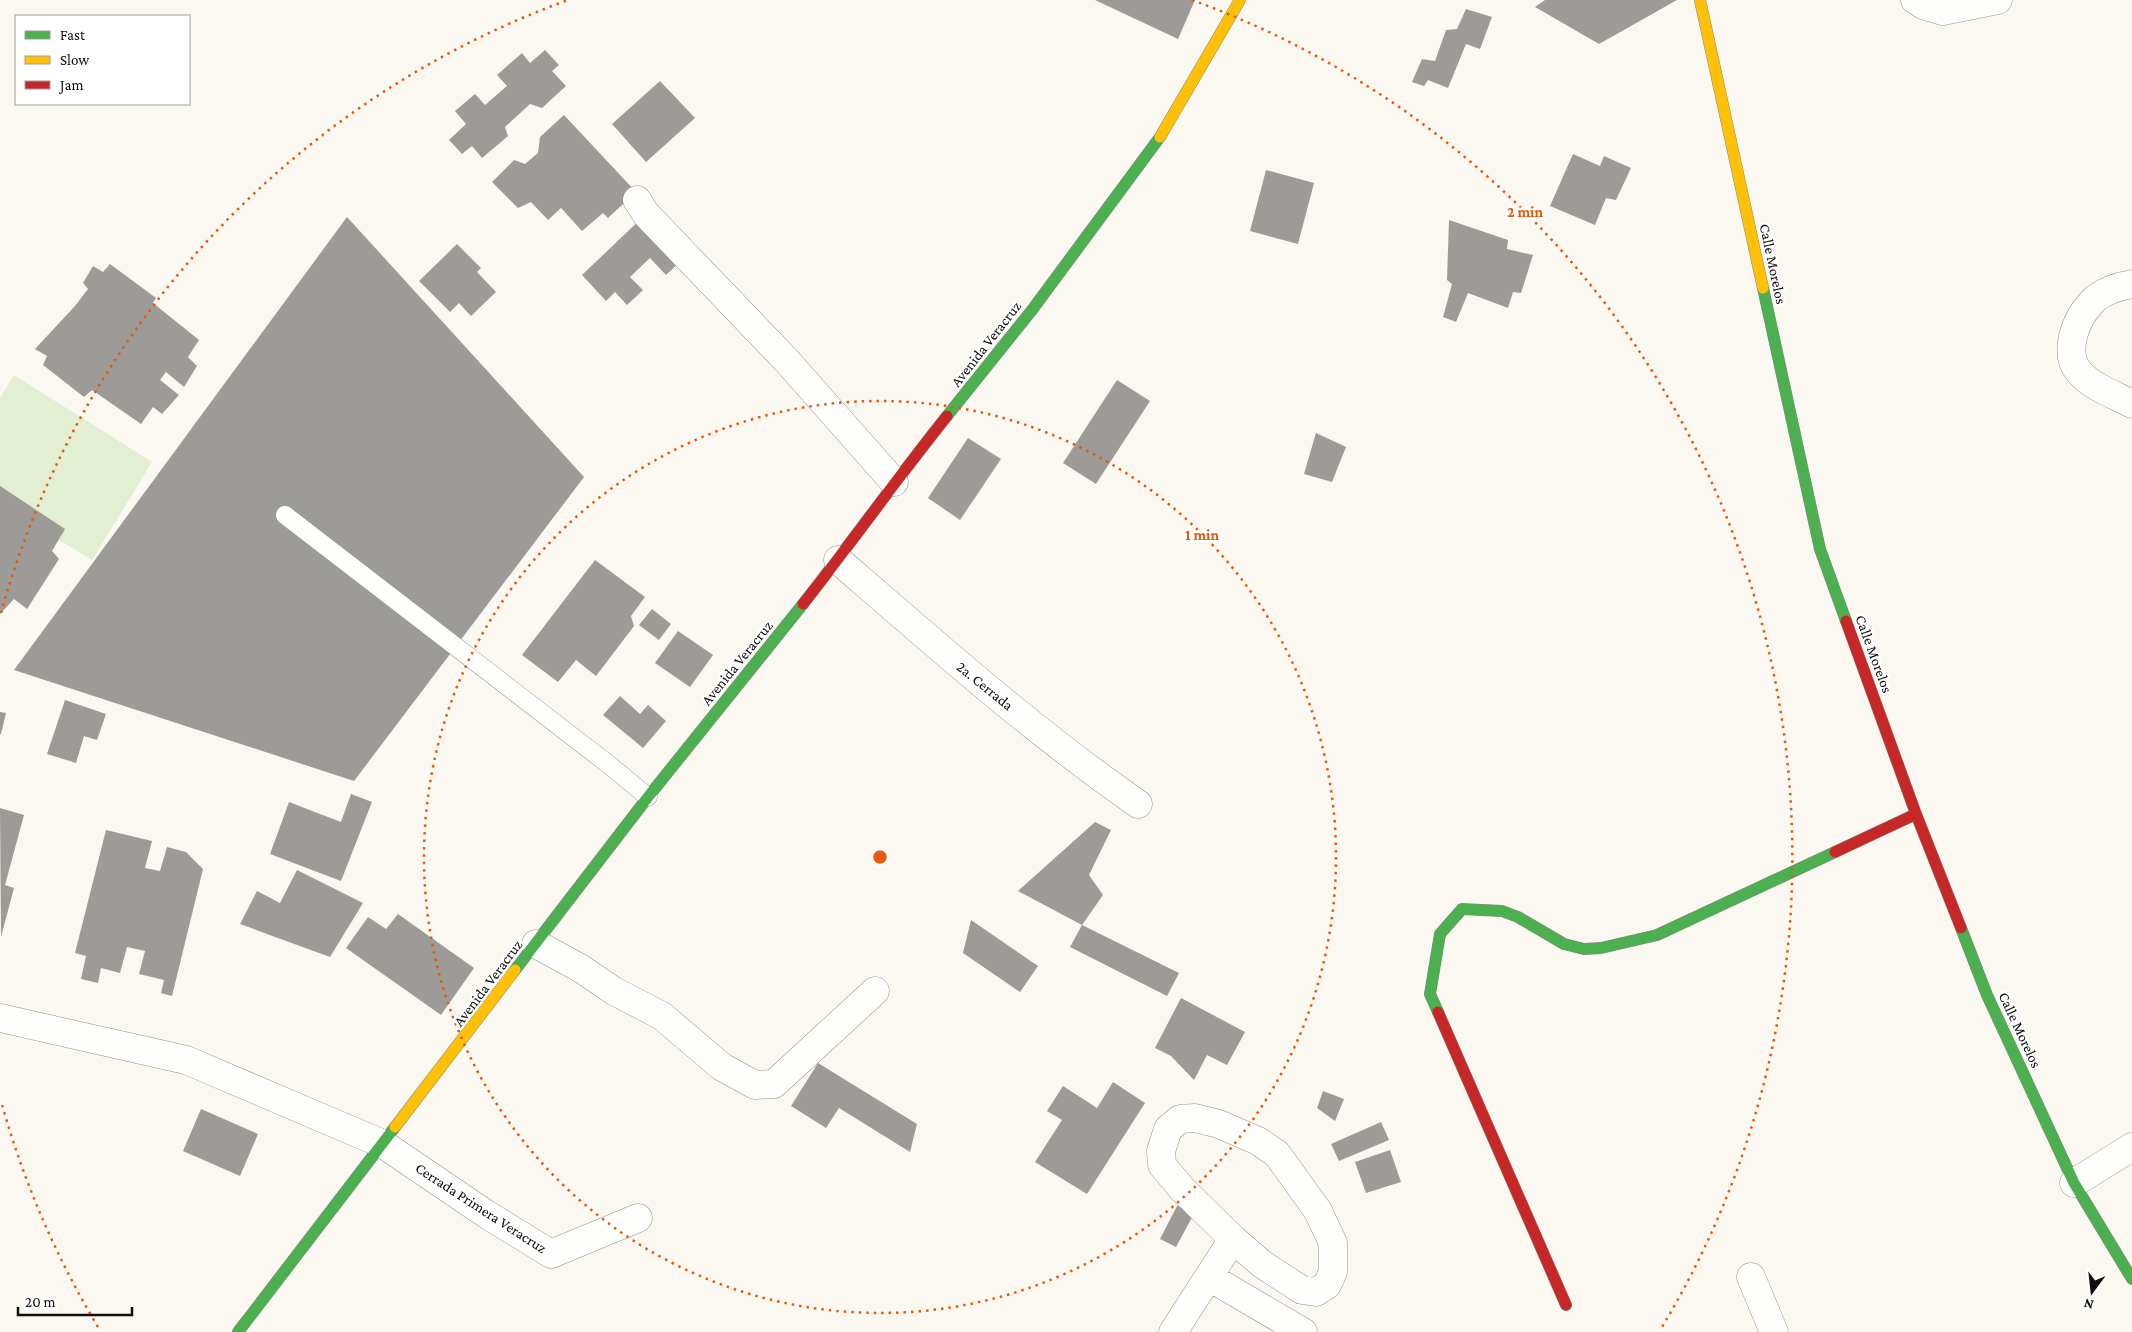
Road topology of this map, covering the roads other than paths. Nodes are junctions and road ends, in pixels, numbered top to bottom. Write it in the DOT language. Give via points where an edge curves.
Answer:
graph roads {
  1 [pos="1240,0"];
  2 [pos="1700,0"];
  3 [pos="1916,0"];
  4 [pos="1998,0"];
  5 [pos="637,200"];
  6 [pos="2132,284"];
  7 [pos="2132,404"];
  8 [pos="894,482"];
  9 [pos="285,515"];
  10 [pos="838,560"];
  11 [pos="648,797"];
  12 [pos="1138,804"];
  13 [pos="1916,814"];
  14 [pos="536,944"];
  15 [pos="875,991"];
  16 [pos="0,1018"];
  17 [pos="384,1144"];
  18 [pos="2132,1147"];
  19 [pos="2074,1183"];
  20 [pos="638,1218"];
  21 [pos="1232,1239"];
  22 [pos="1208,1277"];
  23 [pos="1751,1277"];
  24 [pos="2132,1279"];
  25 [pos="1566,1305"];
  26 [pos="238,1332"];
  27 [pos="1173,1332"];
  28 [pos="1303,1332"];
  29 [pos="1774,1332"];
  1 -- 8 [label="street, Avenida Veracruz" via="1158,141 1032,310"];
  2 -- 13 [label="street, Calle Morelos" via="1820,550"];
  3 -- 4 [label="street" via="1943,11"];
  5 -- 8 [label="street" via="646,214 787,361"];
  6 -- 7 [label="street" via="2103,294 2091,302 2072,339 2071,359 2080,374"];
  8 -- 10 [label="street, Avenida Veracruz"];
  9 -- 11 [label="lane"];
  10 -- 11 [label="street, Avenida Veracruz"];
  10 -- 12 [label="street, 2a. Cerrada" via="971,676"];
  11 -- 14 [label="street, Avenida Veracruz"];
  13 -- 19 [label="street, Calle Morelos" via="1987,995"];
  13 -- 25 [label="street" via="1657,935 1585,950 1556,942 1508,913 1488,909 1462,909 1440,934 1430,994"];
  14 -- 15 [label="street" via="662,1016 722,1067 755,1085 774,1084"];
  14 -- 17 [label="street, Avenida Veracruz"];
  16 -- 17 [label="street" via="186,1060"];
  17 -- 20 [label="street, Cerrada Primera Veracruz" via="551,1254"];
  17 -- 26 [label="street, Avenida Veracruz"];
  18 -- 19 [label="street"];
  19 -- 24 [label="street, Calle Morelos"];
  21 -- 21 [label="street" via="1262,1264 1302,1290 1316,1292 1327,1285 1333,1272 1332,1243 1318,1211 1277,1154 1258,1141 1219,1124 1195,1118 1180,1119 1168,1128 1161,1151 1162,1165"];
  21 -- 22 [label="street"];
  22 -- 27 [label="street"];
  22 -- 28 [label="street"];
  23 -- 29 [label="street"];
}
